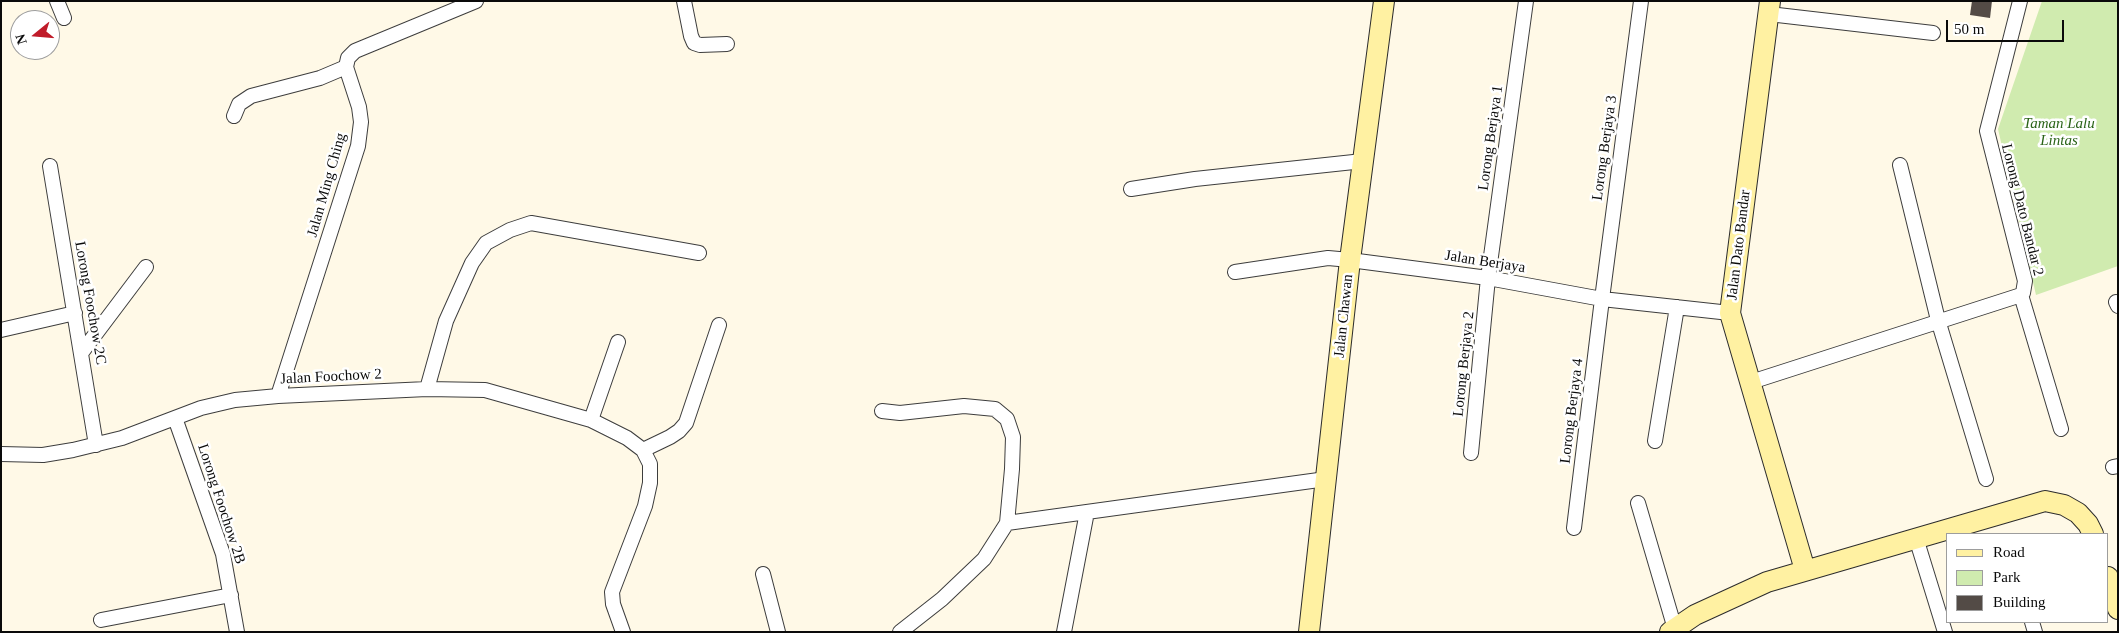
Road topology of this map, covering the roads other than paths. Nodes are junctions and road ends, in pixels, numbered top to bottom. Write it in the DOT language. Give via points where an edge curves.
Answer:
graph roads {
  1 [pos="57,1"];
  2 [pos="476,1"];
  3 [pos="684,1"];
  4 [pos="1384,1"];
  5 [pos="1526,1"];
  6 [pos="1641,1"];
  7 [pos="2020,1"];
  8 [pos="1770,8"];
  9 [pos="64,18"];
  10 [pos="1934,33"];
  11 [pos="727,44"];
  12 [pos="346,67"];
  13 [pos="234,116"];
  14 [pos="1363,161"];
  15 [pos="50,166"];
  16 [pos="1900,166"];
  17 [pos="1131,189"];
  18 [pos="699,253"];
  19 [pos="1350,260"];
  20 [pos="146,267"];
  21 [pos="1235,272"];
  22 [pos="1488,278"];
  23 [pos="2021,295"];
  24 [pos="1602,299"];
  25 [pos="1677,307"];
  26 [pos="75,313"];
  27 [pos="1730,314"];
  28 [pos="1938,320"];
  29 [pos="719,324"];
  30 [pos="1,330"];
  31 [pos="618,342"];
  32 [pos="82,352"];
  33 [pos="1751,382"];
  34 [pos="427,388"];
  35 [pos="278,396"];
  36 [pos="882,411"];
  37 [pos="175,418"];
  38 [pos="591,420"];
  39 [pos="2061,429"];
  40 [pos="1655,442"];
  41 [pos="96,445"];
  42 [pos="643,450"];
  43 [pos="1471,453"];
  44 [pos="1,454"];
  45 [pos="1326,479"];
  46 [pos="1986,479"];
  47 [pos="1638,503"];
  48 [pos="1087,512"];
  49 [pos="1007,523"];
  50 [pos="1574,528"];
  51 [pos="2092,533"];
  52 [pos="1916,538"];
  53 [pos="1805,570"];
  54 [pos="763,574"];
  55 [pos="2109,579"];
  56 [pos="231,595"];
  57 [pos="2118,609"];
  58 [pos="101,620"];
  59 [pos="1672,630"];
  60 [pos="237,632"];
  61 [pos="623,632"];
  62 [pos="778,632"];
  63 [pos="900,632"];
  64 [pos="1064,632"];
  65 [pos="1309,632"];
  66 [pos="1945,632"];
  1 -- 9 [label="street"];
  2 -- 12 [label="street" via="355,51 348,58"];
  3 -- 11 [label="street" via="694,42"];
  4 -- 14 [label="street, Jalan Chawan"];
  5 -- 22 [label="street, Lorong Berjaya 1"];
  6 -- 24 [label="street, Lorong Berjaya 3"];
  7 -- 23 [label="street, Lorong Dato Bandar 2" via="1987,132 2025,281"];
  8 -- 10 [label="street"];
  8 -- 27 [label="street, Jalan Dato Bandar"];
  12 -- 13 [label="street" via="320,78 251,96 239,104"];
  12 -- 35 [label="street, Jalan Ming Ching" via="359,107 358,146"];
  14 -- 17 [label="street"];
  14 -- 19 [label="street, Jalan Chawan"];
  15 -- 26 [label="street, Lorong Foochow 2C"];
  16 -- 28 [label="street"];
  18 -- 34 [label="street" via="531,223 510,230 486,243 472,263 446,321"];
  19 -- 21 [label="street, Jalan Berjaya" via="1328,258"];
  19 -- 22 [label="street, Jalan Berjaya"];
  19 -- 45 [label="street, Jalan Chawan"];
  20 -- 32 [label="street"];
  22 -- 24 [label="street, Jalan Berjaya"];
  22 -- 43 [label="street, Lorong Berjaya 2"];
  23 -- 28 [label="street, Lorong Dato Bandar 2"];
  23 -- 39 [label="street"];
  24 -- 25 [label="street, Jalan Berjaya"];
  24 -- 50 [label="street, Lorong Berjaya 4"];
  25 -- 27 [label="street, Jalan Berjaya"];
  25 -- 40 [label="street"];
  26 -- 30 [label="street"];
  26 -- 32 [label="street, Lorong Foochow 2C"];
  27 -- 33 [label="street, Jalan Dato Bandar"];
  28 -- 33 [label="street, Lorong Dato Bandar 2"];
  28 -- 46 [label="street"];
  29 -- 42 [label="street" via="686,423 680,431"];
  31 -- 38 [label="street"];
  32 -- 41 [label="street, Lorong Foochow 2C"];
  33 -- 53 [label="street, Jalan Dato Bandar"];
  34 -- 35 [label="street, Jalan Foochow 2"];
  34 -- 38 [label="street, Jalan Foochow 2" via="485,390"];
  35 -- 37 [label="street, Jalan Foochow 2" via="235,400"];
  36 -- 49 [label="street" via="900,413 964,406 995,409 1007,419 1014,452"];
  37 -- 41 [label="street, Jalan Foochow 2"];
  37 -- 56 [label="street, Lorong Foochow 2B" via="223,554"];
  38 -- 42 [label="street, Jalan Foochow 2"];
  41 -- 44 [label="street, Jalan Foochow 2" via="43,455"];
  42 -- 61 [label="street, Jalan Foochow 2" via="650,464 646,506 612,592"];
  45 -- 48 [label="street"];
  45 -- 65 [label="street, Jalan Chawan"];
  47 -- 59 [label="street"];
  48 -- 49 [label="street"];
  48 -- 64 [label="street"];
  49 -- 63 [label="street" via="984,560"];
  51 -- 52 [label="street" via="2078,513 2064,505 2045,501"];
  52 -- 53 [label="street"];
  52 -- 66 [label="street"];
  53 -- 59 [label="street" via="1767,582 1695,615"];
  54 -- 62 [label="street"];
  55 -- 57 [label="street"];
  56 -- 58 [label="street"];
  56 -- 60 [label="street, Lorong Foochow 2B"];
}
